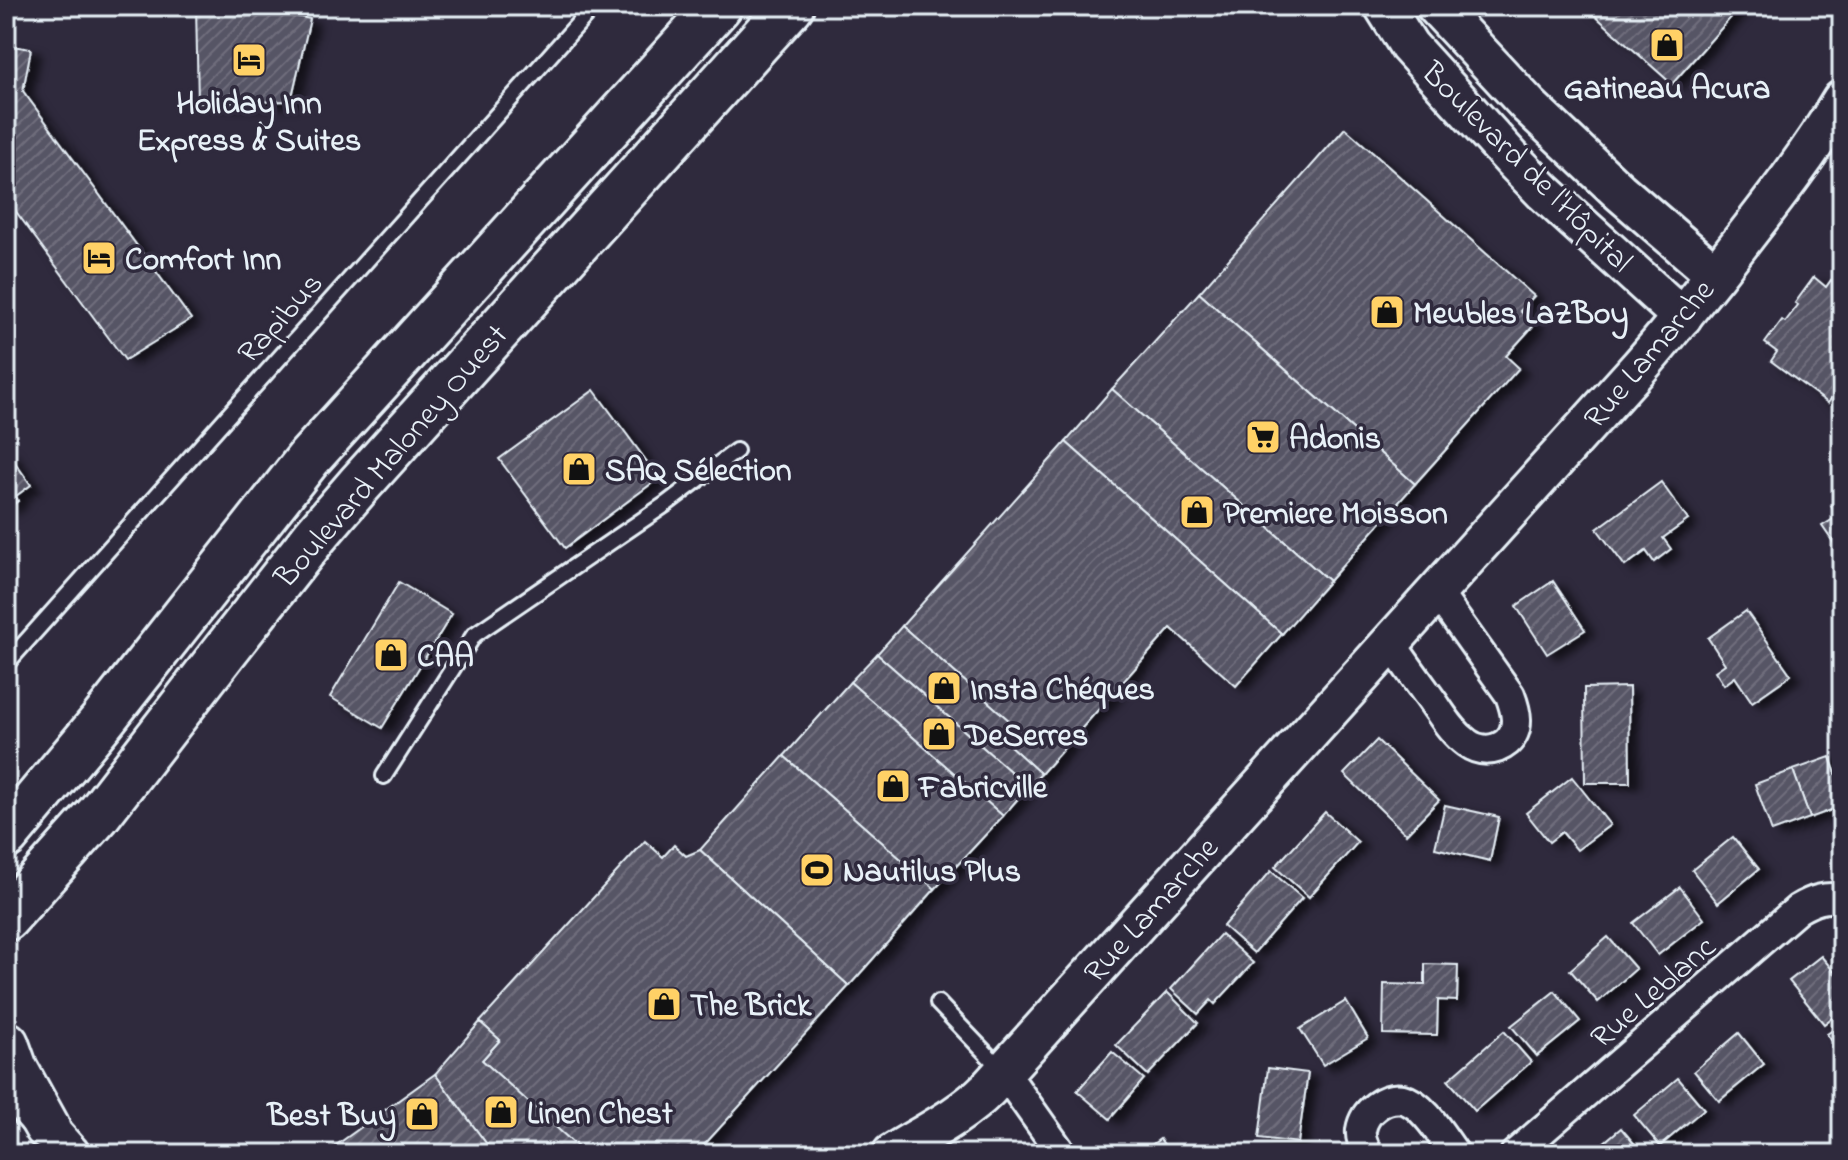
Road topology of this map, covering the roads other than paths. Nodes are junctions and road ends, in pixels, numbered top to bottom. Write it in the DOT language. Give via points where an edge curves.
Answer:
graph roads {
  1 [pos="594,6"];
  2 [pos="719,6"];
  3 [pos="791,6"];
  4 [pos="1384,6"];
  5 [pos="1438,7"];
  6 [pos="1842,100"];
  7 [pos="526,218"];
  8 [pos="566,256"];
  9 [pos="1715,274"];
  10 [pos="1682,317"];
  11 [pos="736,451"];
  12 [pos="1436,591"];
  13 [pos="1391,643"];
  14 [pos="6,664"];
  15 [pos="384,776"];
  16 [pos="6,836"];
  17 [pos="1842,899"];
  18 [pos="6,918"];
  19 [pos="938,1003"];
  20 [pos="6,1044"];
  21 [pos="1004,1072"];
  22 [pos="6,1079"];
  23 [pos="6,1103"];
  24 [pos="58,1141"];
  25 [pos="892,1154"];
  26 [pos="1062,1154"];
  27 [pos="1368,1154"];
  28 [pos="1455,1154"];
  29 [pos="1515,1154"];
  1 -- 14 [label="lane, Rapibus"];
  2 -- 7 [label="main road, Boulevard Maloney Ouest"];
  3 -- 8 [label="main road, Boulevard Maloney Ouest"];
  4 -- 10 [label="street, Boulevard de l'Hôpital" via="1409,46 1512,159"];
  5 -- 9 [label="street, Boulevard de l'Hôpital" via="1540,116"];
  6 -- 9 [label="street, Rue Lamarche"];
  7 -- 8 [label="main road"];
  7 -- 16 [label="main road, Boulevard Maloney Ouest" via="309,458"];
  8 -- 18 [label="main road, Boulevard Maloney Ouest" via="324,526 98,815"];
  9 -- 10 [label="street, Rue Lamarche"];
  10 -- 12 [label="street, Rue Lamarche"];
  11 -- 15 [label="lane" via="474,635"];
  12 -- 13 [label="street, Rue Lamarche"];
  12 -- 13 [label="street" via="1510,695 1516,727 1510,739 1488,750 1469,745"];
  13 -- 21 [label="street, Rue Lamarche"];
  17 -- 29 [label="street, Rue Leblanc" via="1812,900 1798,909"];
  19 -- 21 [label="lane"];
  20 -- 24 [label="main road"];
  21 -- 25 [label="street, Rue Lamarche" via="977,1100"];
  21 -- 26 [label="street"];
  22 -- 24 [label="street"];
  23 -- 24 [label="main road"];
  27 -- 28 [label="street" via="1361,1130 1369,1112 1382,1101 1402,1099 1418,1107"];
}
